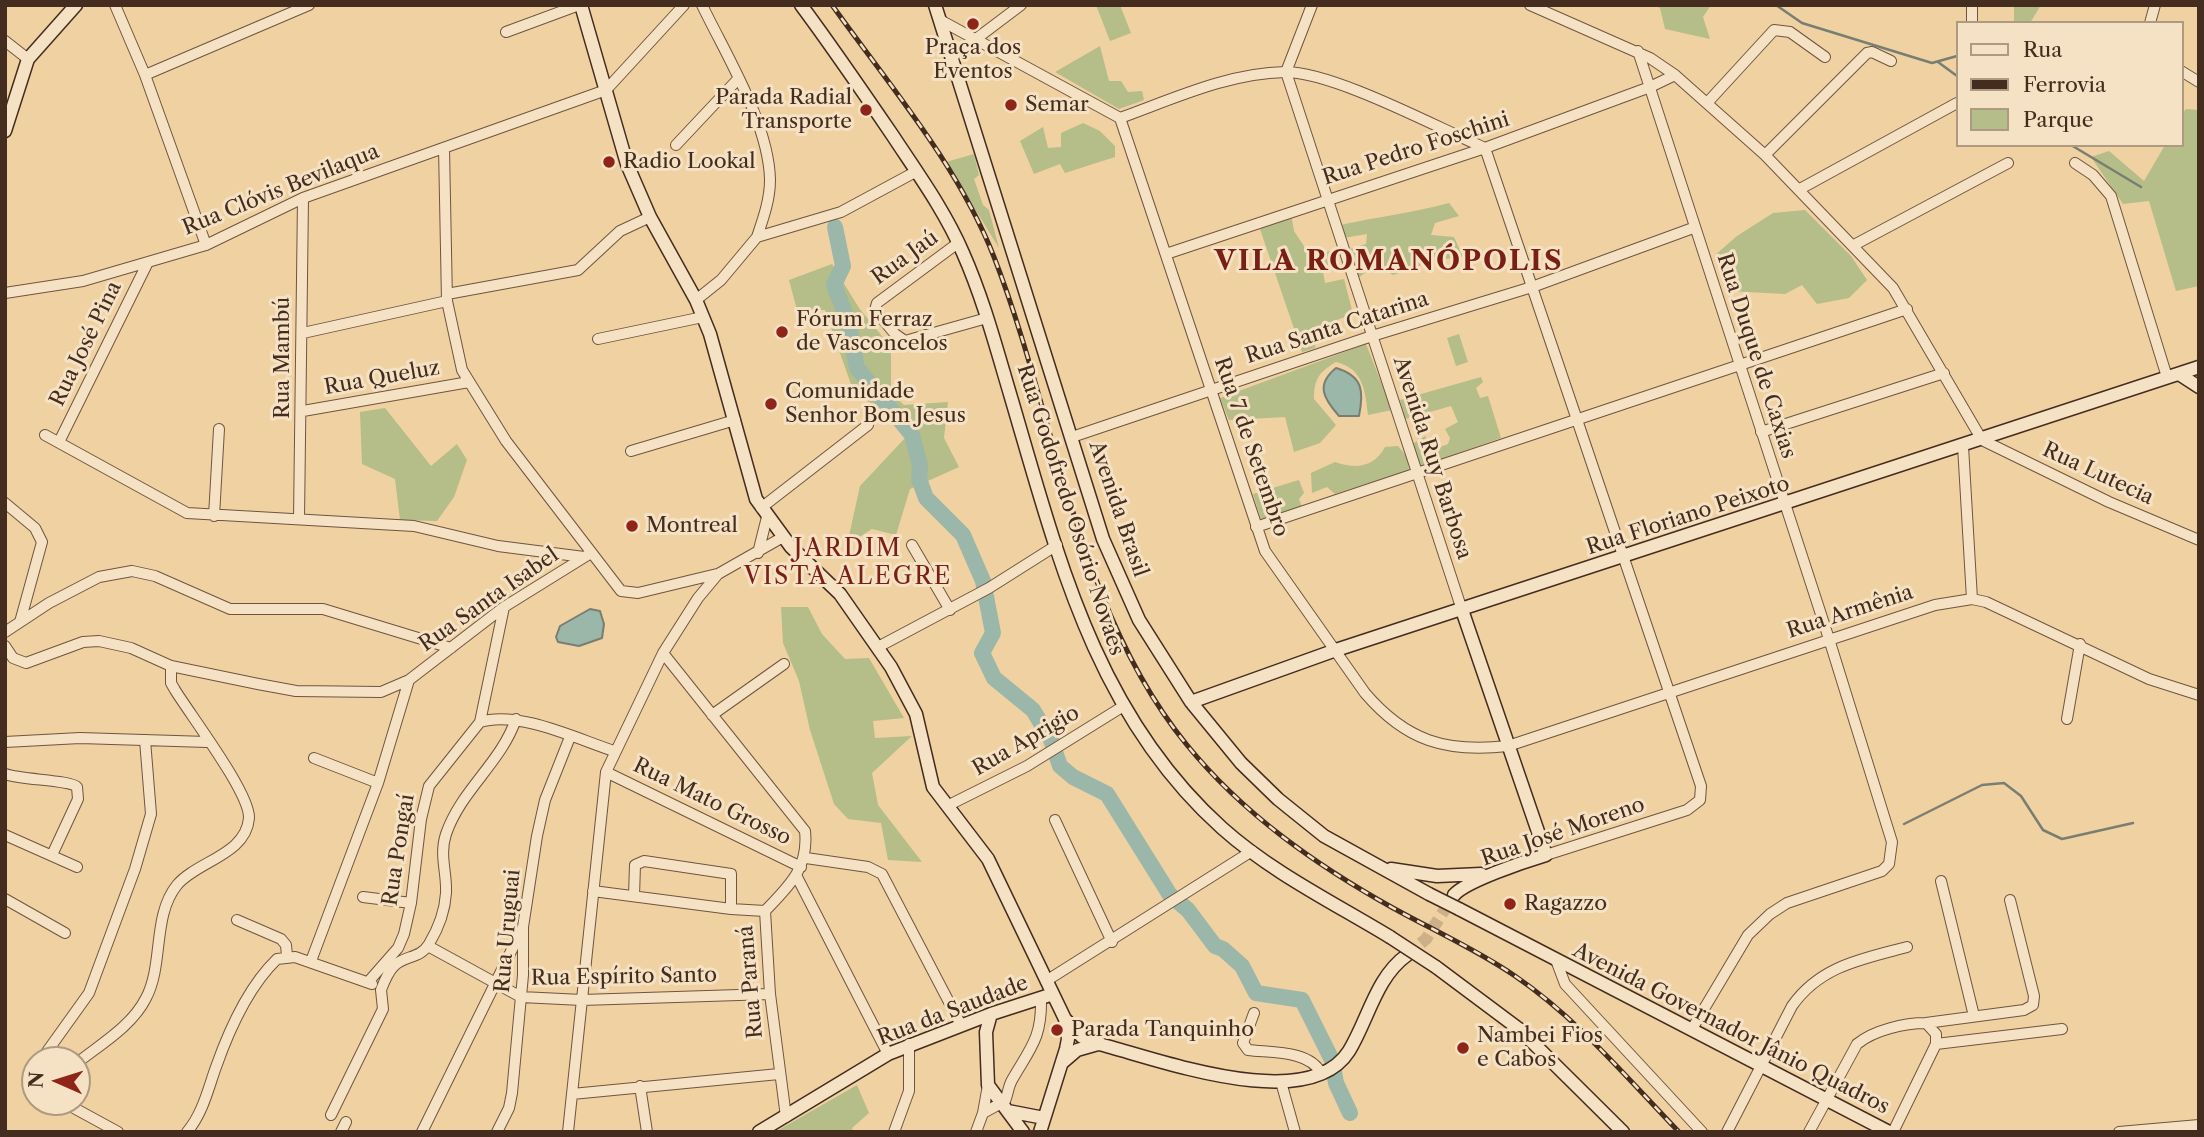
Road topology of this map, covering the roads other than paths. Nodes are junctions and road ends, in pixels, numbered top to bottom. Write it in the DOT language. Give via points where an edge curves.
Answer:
graph roads {
  1 [pos="76,5"];
  2 [pos="115,5"];
  3 [pos="309,5"];
  4 [pos="580,5"];
  5 [pos="684,5"];
  6 [pos="702,5"];
  7 [pos="801,5"];
  8 [pos="935,5"];
  9 [pos="1021,5"];
  10 [pos="1312,5"];
  11 [pos="1530,5"];
  12 [pos="1972,5"];
  13 [pos="940,20"];
  14 [pos="1972,21"];
  15 [pos="506,32"];
  16 [pos="977,39"];
  17 [pos="5,41"];
  18 [pos="1638,51"];
  19 [pos="1825,57"];
  20 [pos="952,58"];
  21 [pos="27,59"];
  22 [pos="1891,61"];
  23 [pos="1286,72"];
  24 [pos="2183,72"];
  25 [pos="145,75"];
  26 [pos="1675,75"];
  27 [pos="738,79"];
  28 [pos="2199,82"];
  29 [pos="1650,87"];
  30 [pos="606,90"];
  31 [pos="1707,103"];
  32 [pos="1955,104"];
  33 [pos="1120,118"];
  34 [pos="5,131"];
  35 [pos="1454,135"];
  36 [pos="676,145"];
  37 [pos="443,148"];
  38 [pos="1485,148"];
  39 [pos="1765,155"];
  40 [pos="1462,156"];
  41 [pos="2008,163"];
  42 [pos="2075,163"];
  43 [pos="917,171"];
  44 [pos="1800,189"];
  45 [pos="303,198"];
  46 [pos="1325,199"];
  47 [pos="650,217"];
  48 [pos="1693,228"];
  49 [pos="757,237"];
  50 [pos="958,243"];
  51 [pos="206,245"];
  52 [pos="1854,245"];
  53 [pos="1166,254"];
  54 [pos="148,262"];
  55 [pos="1532,287"];
  56 [pos="5,293"];
  57 [pos="447,298"];
  58 [pos="696,300"];
  59 [pos="1907,309"];
  60 [pos="703,317"];
  61 [pos="987,318"];
  62 [pos="303,333"];
  63 [pos="1372,336"];
  64 [pos="598,339"];
  65 [pos="1738,363"];
  66 [pos="2199,368"];
  67 [pos="1944,373"];
  68 [pos="2173,376"];
  69 [pos="468,382"];
  70 [pos="2199,387"];
  71 [pos="1211,390"];
  72 [pos="303,411"];
  73 [pos="735,420"];
  74 [pos="1577,420"];
  75 [pos="868,425"];
  76 [pos="219,429"];
  77 [pos="1761,432"];
  78 [pos="45,435"];
  79 [pos="1072,437"];
  80 [pos="1982,440"];
  81 [pos="59,442"];
  82 [pos="1963,446"];
  83 [pos="631,451"];
  84 [pos="1417,473"];
  85 [pos="5,503"];
  86 [pos="1785,504"];
  87 [pos="764,512"];
  88 [pos="214,516"];
  89 [pos="299,519"];
  90 [pos="1256,527"];
  91 [pos="783,537"];
  92 [pos="2199,540"];
  93 [pos="912,545"];
  94 [pos="1057,545"];
  95 [pos="758,553"];
  96 [pos="588,555"];
  97 [pos="1625,558"];
  98 [pos="718,574"];
  99 [pos="1972,600"];
  100 [pos="504,607"];
  101 [pos="950,610"];
  102 [pos="1462,611"];
  103 [pos="20,622"];
  104 [pos="5,632"];
  105 [pos="1829,639"];
  106 [pos="2080,644"];
  107 [pos="5,646"];
  108 [pos="878,647"];
  109 [pos="451,648"];
  110 [pos="1336,650"];
  111 [pos="663,653"];
  112 [pos="784,664"];
  113 [pos="171,666"];
  114 [pos="409,680"];
  115 [pos="1669,694"];
  116 [pos="2199,695"];
  117 [pos="1191,702"];
  118 [pos="1122,706"];
  119 [pos="712,715"];
  120 [pos="516,719"];
  121 [pos="2067,719"];
  122 [pos="480,722"];
  123 [pos="570,737"];
  124 [pos="145,740"];
  125 [pos="206,741"];
  126 [pos="5,742"];
  127 [pos="1508,746"];
  128 [pos="614,751"];
  129 [pos="314,758"];
  130 [pos="606,772"];
  131 [pos="5,774"];
  132 [pos="378,783"];
  133 [pos="947,806"];
  134 [pos="1055,820"];
  135 [pos="5,835"];
  136 [pos="1252,851"];
  137 [pos="52,855"];
  138 [pos="1546,855"];
  139 [pos="1377,866"];
  140 [pos="1508,866"];
  141 [pos="77,867"];
  142 [pos="801,867"];
  143 [pos="1941,881"];
  144 [pos="593,891"];
  145 [pos="1454,895"];
  146 [pos="634,896"];
  147 [pos="363,897"];
  148 [pos="5,900"];
  149 [pos="2010,900"];
  150 [pos="411,903"];
  151 [pos="732,909"];
  152 [pos="765,911"];
  153 [pos="237,920"];
  154 [pos="523,927"];
  155 [pos="65,933"];
  156 [pos="1112,942"];
  157 [pos="428,946"];
  158 [pos="1907,947"];
  159 [pos="1408,955"];
  160 [pos="287,956"];
  161 [pos="1556,960"];
  162 [pos="311,961"];
  163 [pos="369,981"];
  164 [pos="1046,981"];
  165 [pos="495,985"];
  166 [pos="381,990"];
  167 [pos="770,994"];
  168 [pos="1047,996"];
  169 [pos="521,997"];
  170 [pos="582,1000"];
  171 [pos="1254,1013"];
  172 [pos="991,1014"];
  173 [pos="1974,1016"];
  174 [pos="1065,1019"];
  175 [pos="967,1023"];
  176 [pos="1926,1023"];
  177 [pos="1692,1029"];
  178 [pos="2062,1029"];
  179 [pos="986,1032"];
  180 [pos="909,1044"];
  181 [pos="1099,1044"];
  182 [pos="1937,1044"];
  183 [pos="51,1046"];
  184 [pos="91,1052"];
  185 [pos="888,1054"];
  186 [pos="1063,1062"];
  187 [pos="1761,1065"];
  188 [pos="1327,1070"];
  189 [pos="779,1074"];
  190 [pos="1281,1082"];
  191 [pos="988,1085"];
  192 [pos="640,1086"];
  193 [pos="572,1094"];
  194 [pos="1826,1101"];
  195 [pos="1005,1108"];
  196 [pos="984,1113"];
  197 [pos="331,1115"];
  198 [pos="89,1116"];
  199 [pos="786,1117"];
  200 [pos="1044,1118"];
  201 [pos="2199,1125"];
  202 [pos="118,1132"];
  203 [pos="187,1132"];
  204 [pos="422,1132"];
  205 [pos="497,1132"];
  206 [pos="568,1132"];
  207 [pos="647,1132"];
  208 [pos="760,1132"];
  209 [pos="894,1132"];
  210 [pos="976,1132"];
  211 [pos="1023,1132"];
  212 [pos="1040,1132"];
  213 [pos="1294,1132"];
  214 [pos="1623,1132"];
  215 [pos="1702,1132"];
  216 [pos="1727,1132"];
  217 [pos="1810,1132"];
  218 [pos="1891,1132"];
  219 [pos="2119,1132"];
  1 -- 21 [label="main road"];
  2 -- 25 [label="street"];
  3 -- 25 [label="street"];
  4 -- 15 [label="street"];
  4 -- 30 [label="main road"];
  5 -- 30 [label="street"];
  6 -- 27 [label="street"];
  7 -- 43 [label="main road, Rua Godofredo Osório Novaes"];
  8 -- 13 [label="main road, Avenida Brasil"];
  9 -- 16 [label="street"];
  10 -- 23 [label="street"];
  11 -- 18 [label="street"];
  12 -- 14 [label="street"];
  13 -- 16 [label="street"];
  13 -- 20 [label="main road, Avenida Brasil"];
  16 -- 20 [label="street"];
  16 -- 33 [label="street"];
  17 -- 21 [label="street"];
  18 -- 26 [label="street"];
  18 -- 29 [label="street, Rua Duque de Caxias"];
  19 -- 31 [label="street" via="1790,33 1774,30"];
  20 -- 79 [label="main road, Avenida Brasil"];
  21 -- 34 [label="main road"];
  22 -- 39 [label="street" via="1867,53"];
  23 -- 33 [label="street" via="1218,83"];
  23 -- 35 [label="street" via="1344,87"];
  23 -- 46 [label="street, Avenida Ruy Barbosa"];
  24 -- 28 [label="street"];
  25 -- 51 [label="street"];
  26 -- 29 [label="street, Rua Pedro Foschini"];
  26 -- 31 [label="street"];
  27 -- 36 [label="street"];
  27 -- 49 [label="street" via="768,156 768,205"];
  29 -- 38 [label="street, Rua Pedro Foschini"];
  29 -- 48 [label="street, Rua Duque de Caxias"];
  30 -- 37 [label="street, Rua Clóvis Bevilaqua"];
  30 -- 47 [label="main road" via="627,164"];
  31 -- 39 [label="street"];
  32 -- 44 [label="street"];
  33 -- 53 [label="street, Rua 7 de Setembro"];
  35 -- 38 [label="street"];
  35 -- 40 [label="street"];
  37 -- 45 [label="street, Rua Clóvis Bevilaqua"];
  37 -- 57 [label="street"];
  38 -- 40 [label="street, Rua Pedro Foschini"];
  38 -- 55 [label="street"];
  39 -- 44 [label="street"];
  40 -- 46 [label="street, Rua Pedro Foschini"];
  41 -- 52 [label="street"];
  42 -- 68 [label="street" via="2098,179 2111,196"];
  43 -- 49 [label="street" via="841,212"];
  43 -- 50 [label="main road, Rua Godofredo Osório Novaes"];
  44 -- 52 [label="street"];
  45 -- 51 [label="street, Rua Clóvis Bevilaqua"];
  45 -- 62 [label="street, Rua Mambú"];
  46 -- 53 [label="street, Rua Pedro Foschini"];
  46 -- 63 [label="street, Avenida Ruy Barbosa"];
  47 -- 57 [label="street" via="613,237 578,270"];
  47 -- 58 [label="main road"];
  48 -- 55 [label="street, Rua Santa Catarina"];
  48 -- 65 [label="street, Rua Duque de Caxias"];
  49 -- 58 [label="street" via="721,280"];
  50 -- 61 [label="main road, Rua Godofredo Osório Novaes"];
  50 -- 61 [label="street, Rua Jaú" via="875,305 877,313 905,341"];
  51 -- 54 [label="street, Rua Clóvis Bevilaqua"];
  52 -- 59 [label="street"];
  53 -- 71 [label="street, Rua 7 de Setembro"];
  54 -- 56 [label="street, Rua Clóvis Bevilaqua" via="83,281"];
  54 -- 81 [label="street, Rua José Pina"];
  55 -- 63 [label="street, Rua Santa Catarina"];
  55 -- 74 [label="street"];
  57 -- 62 [label="street"];
  57 -- 69 [label="street" via="456,355"];
  58 -- 60 [label="main road"];
  59 -- 65 [label="street"];
  59 -- 67 [label="street"];
  60 -- 64 [label="street"];
  60 -- 73 [label="main road"];
  61 -- 94 [label="main road, Rua Godofredo Osório Novaes"];
  62 -- 72 [label="street, Rua Mambú"];
  63 -- 71 [label="street, Rua Santa Catarina"];
  63 -- 84 [label="street, Avenida Ruy Barbosa"];
  65 -- 74 [label="street"];
  65 -- 77 [label="street, Rua Duque de Caxias"];
  66 -- 68 [label="main road, Rua Floriano Peixoto"];
  67 -- 77 [label="street"];
  67 -- 80 [label="street"];
  68 -- 70 [label="main road"];
  68 -- 80 [label="main road, Rua Floriano Peixoto"];
  69 -- 72 [label="street, Rua Queluz"];
  69 -- 96 [label="street"];
  71 -- 79 [label="street, Rua Santa Catarina"];
  71 -- 90 [label="street, Rua 7 de Setembro"];
  72 -- 89 [label="street, Rua Mambú"];
  73 -- 83 [label="street"];
  73 -- 87 [label="main road" via="754,493"];
  74 -- 84 [label="street"];
  74 -- 97 [label="street"];
  75 -- 87 [label="street"];
  76 -- 88 [label="street"];
  77 -- 86 [label="street, Rua Duque de Caxias"];
  78 -- 81 [label="street"];
  79 -- 117 [label="main road, Avenida Brasil" via="1103,539 1133,608"];
  80 -- 82 [label="main road, Rua Floriano Peixoto"];
  80 -- 92 [label="street, Rua Lutecia"];
  81 -- 88 [label="street" via="179,509"];
  82 -- 86 [label="main road, Rua Floriano Peixoto"];
  82 -- 99 [label="street"];
  84 -- 90 [label="street"];
  84 -- 102 [label="street, Avenida Ruy Barbosa"];
  85 -- 103 [label="street" via="35,528 42,542"];
  86 -- 97 [label="main road, Rua Floriano Peixoto"];
  86 -- 105 [label="street, Rua Duque de Caxias"];
  87 -- 91 [label="main road"];
  87 -- 95 [label="street"];
  88 -- 89 [label="street"];
  89 -- 96 [label="street" via="414,526 498,546"];
  90 -- 110 [label="street, Rua 7 de Setembro" via="1277,571"];
  91 -- 95 [label="street"];
  91 -- 108 [label="main road" via="840,594"];
  93 -- 101 [label="street"];
  94 -- 101 [label="street"];
  94 -- 118 [label="main road, Rua Godofredo Osório Novaes" via="1098,660"];
  95 -- 98 [label="street"];
  96 -- 98 [label="street" via="627,593"];
  96 -- 100 [label="street, Rua Santa Isabel"];
  97 -- 102 [label="main road, Rua Floriano Peixoto"];
  97 -- 115 [label="street"];
  98 -- 111 [label="street"];
  99 -- 105 [label="street, Rua Armênia" via="1936,605"];
  99 -- 106 [label="street, Rua Armênia"];
  100 -- 109 [label="street, Rua Santa Isabel"];
  100 -- 122 [label="street, Rua Pongaí"];
  101 -- 108 [label="street"];
  102 -- 110 [label="main road, Rua Floriano Peixoto"];
  102 -- 127 [label="main road, Avenida Ruy Barbosa"];
  103 -- 104 [label="street"];
  103 -- 109 [label="street" via="79,587 132,571 230,608 338,612"];
  105 -- 115 [label="street, Rua Armênia"];
  105 -- 177 [label="street, Rua Duque de Caxias" via="1892,842 1889,864 1882,871 1787,903 1770,914 1748,935"];
  106 -- 116 [label="street, Rua Armênia" via="2149,679"];
  106 -- 121 [label="street"];
  107 -- 113 [label="street, Rua Santa Isabel" via="13,658 26,663 83,642 111,643"];
  108 -- 133 [label="main road" via="916,714 931,782"];
  109 -- 114 [label="street, Rua Santa Isabel"];
  110 -- 117 [label="main road, Rua Floriano Peixoto"];
  110 -- 127 [label="street, Rua 7 de Setembro" via="1381,712 1420,738 1474,750"];
  111 -- 119 [label="street"];
  111 -- 128 [label="street"];
  112 -- 119 [label="street"];
  113 -- 114 [label="street, Rua Santa Isabel" via="296,691 381,692"];
  113 -- 125 [label="street" via="171,682"];
  114 -- 132 [label="street"];
  115 -- 127 [label="street, Rua Armênia"];
  115 -- 138 [label="street, Rua José Moreno" via="1701,786 1700,800 1688,810"];
  117 -- 139 [label="main road, Avenida Brasil" via="1241,763 1278,799 1324,836"];
  118 -- 133 [label="street, Rua Aprigio" via="1050,752"];
  118 -- 136 [label="main road, Rua Godofredo Osório Novaes" via="1184,789"];
  119 -- 142 [label="street" via="799,820 805,831"];
  120 -- 122 [label="street" via="495,717"];
  120 -- 123 [label="street"];
  120 -- 157 [label="street" via="499,755 455,812 442,849 444,906"];
  122 -- 150 [label="street, Rua Pongaí" via="429,786"];
  123 -- 128 [label="street"];
  123 -- 154 [label="street, Rua Uruguai" via="545,800"];
  124 -- 125 [label="street"];
  124 -- 126 [label="street" via="80,737"];
  124 -- 183 [label="street" via="150,814 135,869 89,993"];
  125 -- 184 [label="street" via="245,796 246,830 237,844 177,885 167,904 148,995 135,1016"];
  127 -- 138 [label="main road, Avenida Ruy Barbosa"];
  128 -- 130 [label="street"];
  129 -- 132 [label="street"];
  130 -- 142 [label="street, Rua Mato Grosso"];
  130 -- 144 [label="street"];
  131 -- 137 [label="street" via="30,781 71,782 77,787 78,799"];
  132 -- 162 [label="street"];
  133 -- 164 [label="main road" via="988,859"];
  134 -- 156 [label="street"];
  135 -- 137 [label="street"];
  136 -- 156 [label="street, Rua da Saudade"];
  136 -- 214 [label="main road, Rua Godofredo Osório Novaes, bridge" via="1436,967 1519,1029"];
  137 -- 141 [label="street"];
  138 -- 140 [label="main road, Rua José Moreno"];
  139 -- 140 [label="main road" via="1458,877"];
  139 -- 161 [label="main road, Avenida Brasil, bridge"];
  140 -- 145 [label="main road, Rua José Moreno" via="1465,885"];
  142 -- 152 [label="street, Rua Paraná"];
  142 -- 175 [label="street, Rua Mato Grosso" via="868,867 882,874"];
  142 -- 185 [label="street"];
  143 -- 173 [label="street"];
  144 -- 146 [label="street"];
  144 -- 170 [label="street"];
  146 -- 151 [label="street"];
  146 -- 151 [label="street" via="635,865 644,862 731,874"];
  147 -- 150 [label="street"];
  148 -- 155 [label="street"];
  149 -- 173 [label="street" via="2033,1005"];
  150 -- 163 [label="street, Rua Pongaí" via="398,948"];
  151 -- 152 [label="street"];
  152 -- 167 [label="street, Rua Paraná"];
  153 -- 160 [label="street" via="281,939"];
  154 -- 165 [label="street"];
  154 -- 169 [label="street, Rua Uruguai"];
  156 -- 164 [label="street, Rua da Saudade"];
  157 -- 165 [label="street"];
  157 -- 166 [label="street" via="394,966"];
  158 -- 187 [label="street" via="1846,963 1812,981 1792,1006"];
  159 -- 188 [label="main road" via="1390,971 1349,1051"];
  160 -- 162 [label="street"];
  160 -- 203 [label="street" via="267,969 244,1005 198,1117"];
  161 -- 177 [label="main road, Avenida Governador Jânio Quadros"];
  161 -- 215 [label="street" via="1565,984"];
  162 -- 163 [label="street"];
  163 -- 166 [label="street"];
  164 -- 168 [label="main road"];
  165 -- 169 [label="street"];
  165 -- 204 [label="street"];
  166 -- 197 [label="street" via="383,1009"];
  167 -- 170 [label="street, Rua Espírito Santo"];
  167 -- 189 [label="street, Rua Paraná"];
  168 -- 172 [label="main road, Rua da Saudade"];
  168 -- 174 [label="main road"];
  168 -- 195 [label="street" via="1036,1044 1012,1080"];
  169 -- 170 [label="street, Rua Espírito Santo"];
  169 -- 205 [label="street, Rua Uruguai" via="510,1100"];
  170 -- 193 [label="street"];
  171 -- 188 [label="street" via="1244,1036 1248,1050 1307,1058"];
  172 -- 175 [label="main road, Rua da Saudade"];
  172 -- 179 [label="main road"];
  173 -- 176 [label="street"];
  174 -- 181 [label="main road" via="1082,1037"];
  174 -- 186 [label="main road" via="1068,1039"];
  175 -- 179 [label="main road"];
  175 -- 180 [label="main road, Rua da Saudade"];
  176 -- 182 [label="street" via="1936,1034"];
  176 -- 194 [label="street" via="1864,1038 1851,1052"];
  177 -- 187 [label="main road, Avenida Governador Jânio Quadros"];
  178 -- 182 [label="street"];
  179 -- 191 [label="main road"];
  180 -- 185 [label="main road, Rua da Saudade"];
  180 -- 209 [label="street" via="909,1091"];
  181 -- 186 [label="main road" via="1077,1050"];
  181 -- 190 [label="main road" via="1227,1077"];
  182 -- 218 [label="street"];
  185 -- 199 [label="main road, Rua da Saudade"];
  186 -- 200 [label="main road"];
  187 -- 194 [label="main road, Avenida Governador Jânio Quadros"];
  187 -- 216 [label="street"];
  188 -- 190 [label="main road"];
  189 -- 192 [label="street"];
  189 -- 199 [label="street, Rua Paraná"];
  190 -- 213 [label="street"];
  191 -- 195 [label="main road"];
  191 -- 196 [label="street"];
  192 -- 193 [label="street"];
  192 -- 207 [label="street"];
  193 -- 206 [label="street"];
  194 -- 217 [label="street"];
  194 -- 218 [label="main road, Avenida Governador Jânio Quadros"];
  195 -- 196 [label="street"];
  195 -- 200 [label="main road"];
  195 -- 211 [label="main road"];
  196 -- 210 [label="street"];
  198 -- 202 [label="street"];
  199 -- 208 [label="main road, Rua da Saudade"];
  200 -- 212 [label="main road"];
  201 -- 219 [label="street"];
}
